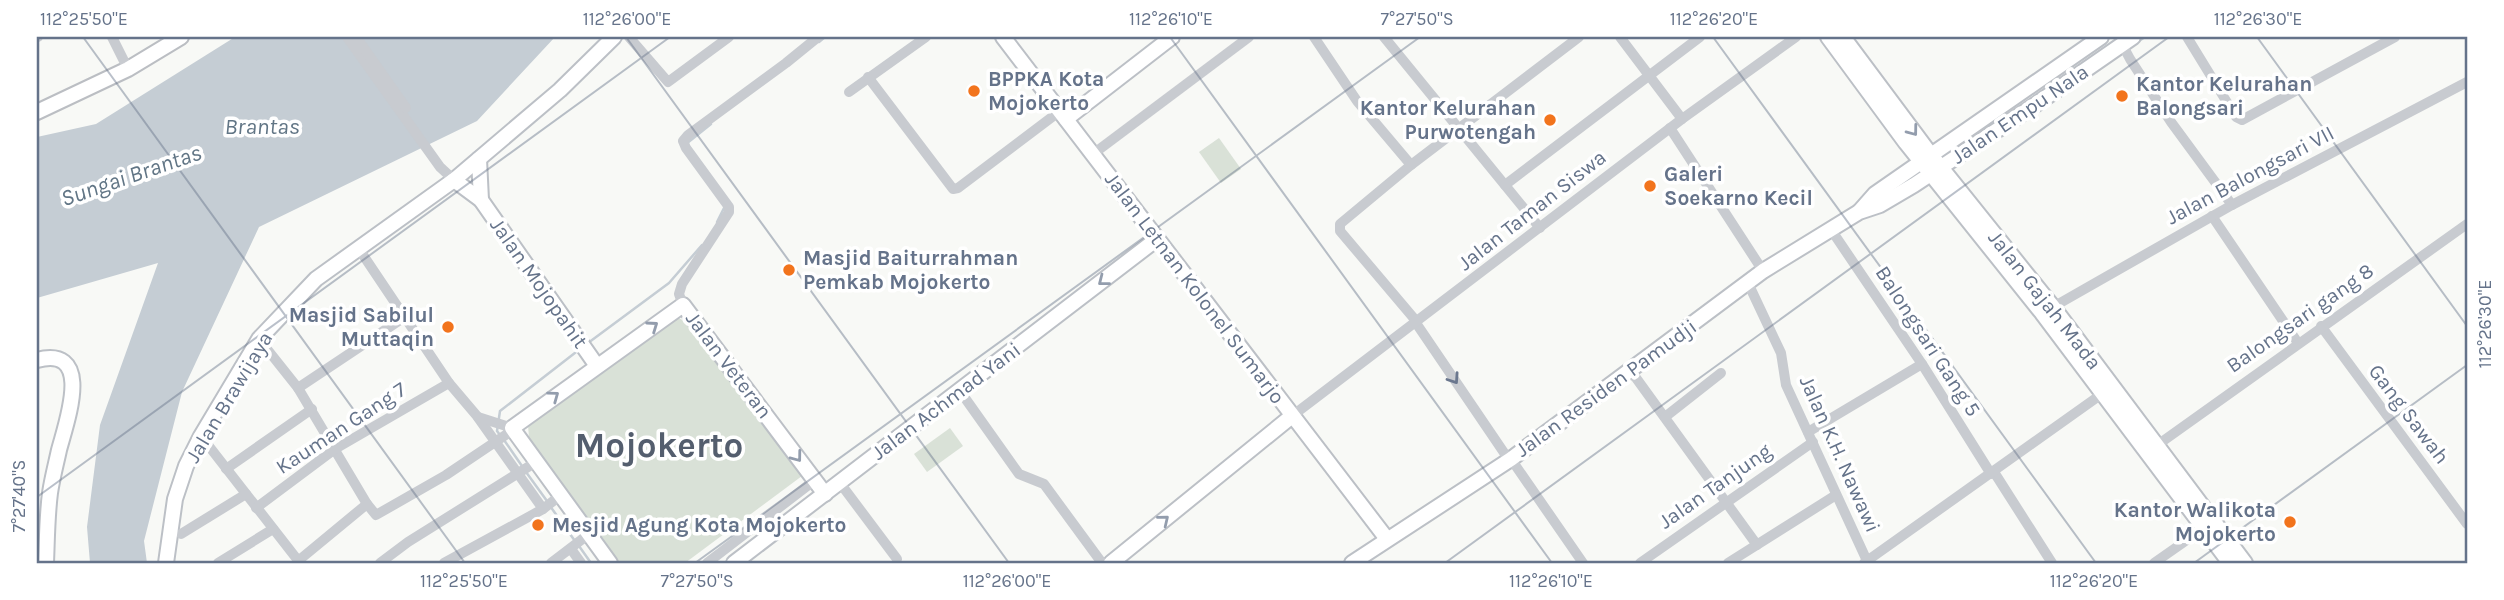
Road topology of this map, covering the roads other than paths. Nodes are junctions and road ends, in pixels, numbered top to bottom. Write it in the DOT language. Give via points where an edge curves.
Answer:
graph roads {
  1 [pos="112,37"];
  2 [pos="181,37"];
  3 [pos="347,37"];
  4 [pos="356,37"];
  5 [pos="614,37"];
  6 [pos="628,37"];
  7 [pos="729,37"];
  8 [pos="818,37"];
  9 [pos="926,37"];
  10 [pos="1003,37"];
  11 [pos="1172,37"];
  12 [pos="1250,37"];
  13 [pos="1314,37"];
  14 [pos="1384,37"];
  15 [pos="1579,37"];
  16 [pos="1620,37"];
  17 [pos="1700,37"];
  18 [pos="1796,37"];
  19 [pos="1828,37"];
  20 [pos="1843,37"];
  21 [pos="2101,37"];
  22 [pos="2187,37"];
  23 [pos="2395,37"];
  24 [pos="2127,40"];
  25 [pos="128,69"];
  26 [pos="1649,75"];
  27 [pos="868,77"];
  28 [pos="2467,82"];
  29 [pos="849,92"];
  30 [pos="37,112"];
  31 [pos="1063,115"];
  32 [pos="1682,119"];
  33 [pos="1459,127"];
  34 [pos="1670,128"];
  35 [pos="1093,155"];
  36 [pos="1926,158"];
  37 [pos="479,159"];
  38 [pos="1410,165"];
  39 [pos="1936,170"];
  40 [pos="447,171"];
  41 [pos="1505,185"];
  42 [pos="481,200"];
  43 [pos="2232,205"];
  44 [pos="1859,212"];
  45 [pos="2212,216"];
  46 [pos="2467,224"];
  47 [pos="1540,228"];
  48 [pos="1832,231"];
  49 [pos="1157,239"];
  50 [pos="359,249"];
  51 [pos="1763,271"];
  52 [pos="1748,283"];
  53 [pos="681,299"];
  54 [pos="2053,307"];
  55 [pos="403,318"];
  56 [pos="1417,322"];
  57 [pos="2321,326"];
  58 [pos="259,339"];
  59 [pos="2298,343"];
  60 [pos="37,360"];
  61 [pos="593,360"];
  62 [pos="1922,364"];
  63 [pos="1631,371"];
  64 [pos="1721,373"];
  65 [pos="449,383"];
  66 [pos="298,388"];
  67 [pos="960,391"];
  68 [pos="2107,391"];
  69 [pos="312,409"];
  70 [pos="477,416"];
  71 [pos="1292,416"];
  72 [pos="1665,417"];
  73 [pos="505,433"];
  74 [pos="201,436"];
  75 [pos="1811,437"];
  76 [pos="335,449"];
  77 [pos="2159,456"];
  78 [pos="1510,459"];
  79 [pos="226,469"];
  80 [pos="525,469"];
  81 [pos="1992,473"];
  82 [pos="815,480"];
  83 [pos="839,483"];
  84 [pos="246,494"];
  85 [pos="825,494"];
  86 [pos="1836,495"];
  87 [pos="1725,502"];
  88 [pos="367,504"];
  89 [pos="550,504"];
  90 [pos="256,508"];
  91 [pos="2467,524"];
  92 [pos="273,528"];
  93 [pos="2204,528"];
  94 [pos="181,534"];
  95 [pos="1387,539"];
  96 [pos="578,543"];
  97 [pos="1757,545"];
  98 [pos="724,550"];
  99 [pos="897,559"];
  100 [pos="299,562"];
  101 [pos="46,563"];
  102 [pos="166,563"];
  103 [pos="218,563"];
  104 [pos="380,563"];
  105 [pos="444,563"];
  106 [pos="551,563"];
  107 [pos="581,563"];
  108 [pos="610,563"];
  109 [pos="706,563"];
  110 [pos="734,563"];
  111 [pos="1102,563"];
  112 [pos="1111,563"];
  113 [pos="1352,563"];
  114 [pos="1583,563"];
  115 [pos="1640,563"];
  116 [pos="1728,563"];
  117 [pos="1866,563"];
  118 [pos="2052,563"];
  119 [pos="2154,563"];
  120 [pos="2230,563"];
  121 [pos="2245,563"];
  1 -- 25 [label="street"];
  2 -- 25 [label="main road"];
  3 -- 40 [label="street"];
  4 -- 40 [label="street"];
  5 -- 37 [label="main road, Jalan Brawijaya"];
  6 -- 7 [label="street" via="668,82"];
  8 -- 53 [label="street" via="684,141 729,212 682,284"];
  9 -- 27 [label="street"];
  10 -- 31 [label="main road, Jalan Letnan Kolonel Sumarjo"];
  11 -- 31 [label="main road"];
  12 -- 35 [label="street"];
  13 -- 38 [label="street" via="1357,101"];
  14 -- 33 [label="street"];
  15 -- 33 [label="street"];
  16 -- 26 [label="street"];
  17 -- 26 [label="street"];
  18 -- 32 [label="street, Jalan Taman Siswa"];
  19 -- 36 [label="main road, Jalan Gajah Mada"];
  20 -- 36 [label="main road, Jalan Gajah Mada, one-way"];
  21 -- 36 [label="main road, Jalan Empu Nala"];
  22 -- 23 [label="street" via="2240,120"];
  24 -- 39 [label="main road, Jalan Empu Nala"];
  24 -- 43 [label="street" via="2171,122"];
  25 -- 30 [label="main road"];
  26 -- 32 [label="street"];
  26 -- 41 [label="street"];
  27 -- 29 [label="street"];
  27 -- 31 [label="street" via="953,189"];
  28 -- 43 [label="street, Jalan Balongsari VII"];
  31 -- 35 [label="main road, Jalan Letnan Kolonel Sumarjo"];
  32 -- 34 [label="street, Jalan Taman Siswa"];
  33 -- 38 [label="street"];
  33 -- 41 [label="street"];
  34 -- 47 [label="street, Jalan Taman Siswa"];
  34 -- 51 [label="street"];
  35 -- 49 [label="main road, Jalan Letnan Kolonel Sumarjo"];
  36 -- 39 [label="main road, Jalan Gajah Mada"];
  36 -- 44 [label="main road, Jalan Residen Pamudji" via="1875,194"];
  37 -- 40 [label="main road, Jalan Brawijaya"];
  37 -- 42 [label="main road, Jalan Mojopahit"];
  38 -- 56 [label="street" via="1338,227"];
  39 -- 44 [label="main road, Jalan Residen Pamudji" via="1880,205"];
  39 -- 54 [label="main road, Jalan Gajah Mada"];
  39 -- 68 [label="main road, Jalan Gajah Mada" via="2042,313"];
  40 -- 42 [label="main road, Jalan Mojopahit"];
  40 -- 50 [label="main road, Jalan Brawijaya"];
  41 -- 47 [label="street"];
  42 -- 61 [label="main road, Jalan Mojopahit"];
  43 -- 45 [label="street, Jalan Balongsari VII"];
  44 -- 48 [label="main road, Jalan Residen Pamudji"];
  45 -- 54 [label="street, Jalan Balongsari VII"];
  45 -- 59 [label="street"];
  46 -- 57 [label="street, Balongsari gang 8"];
  47 -- 56 [label="street, Jalan Taman Siswa"];
  48 -- 51 [label="main road, Jalan Residen Pamudji"];
  48 -- 62 [label="street, Balongsari Gang 5"];
  49 -- 67 [label="main road, Jalan Achmad Yani, one-way"];
  49 -- 71 [label="main road, Jalan Letnan Kolonel Sumarjo"];
  50 -- 55 [label="street"];
  50 -- 58 [label="main road, Jalan Brawijaya" via="316,279"];
  51 -- 52 [label="main road, Jalan Residen Pamudji"];
  52 -- 63 [label="main road, Jalan Residen Pamudji"];
  52 -- 75 [label="street, Jalan K.H. Nawawi" via="1781,353 1786,385"];
  61 -- 53 [label="main road, Jalan Veteran, one-way"];
  53 -- 82 [label="main road, Jalan Veteran, one-way"];
  54 -- 68 [label="main road, Jalan Gajah Mada"];
  55 -- 65 [label="street"];
  55 -- 66 [label="street"];
  56 -- 71 [label="street, Jalan Taman Siswa"];
  56 -- 78 [label="street, one-way"];
  57 -- 59 [label="street, Balongsari gang 8"];
  57 -- 91 [label="street, Gang Sawah"];
  58 -- 66 [label="street"];
  58 -- 74 [label="main road, Jalan Brawijaya"];
  59 -- 77 [label="street, Balongsari gang 8"];
  60 -- 101 [label="main road" via="56,359 69,369 73,382 50,492"];
  73 -- 61 [label="main road, Jalan Veteran, one-way"];
  62 -- 75 [label="street, Jalan Tanjung"];
  62 -- 81 [label="street, Balongsari Gang 5"];
  63 -- 72 [label="street"];
  63 -- 78 [label="main road, Jalan Residen Pamudji"];
  64 -- 72 [label="street"];
  65 -- 70 [label="street"];
  65 -- 76 [label="street, Kauman Gang 7"];
  66 -- 69 [label="street"];
  67 -- 83 [label="main road, Jalan Achmad Yani"];
  67 -- 111 [label="street" via="1019,474 1044,484"];
  68 -- 77 [label="main road, Jalan Gajah Mada"];
  68 -- 81 [label="street"];
  69 -- 76 [label="street"];
  69 -- 79 [label="street"];
  70 -- 73 [label="street"];
  70 -- 73 [label="street"];
  71 -- 95 [label="main road, Jalan Letnan Kolonel Sumarjo"];
  112 -- 71 [label="main road, one-way"];
  72 -- 87 [label="street"];
  73 -- 80 [label="main road"];
  73 -- 80 [label="street"];
  73 -- 88 [label="street" via="382,514 376,515"];
  74 -- 79 [label="street"];
  74 -- 102 [label="main road, Jalan Brawijaya" via="175,499"];
  75 -- 86 [label="street, Jalan K.H. Nawawi"];
  75 -- 87 [label="street, Jalan Tanjung"];
  76 -- 88 [label="street"];
  76 -- 90 [label="street, Kauman Gang 7"];
  77 -- 93 [label="main road, Jalan Gajah Mada"];
  77 -- 121 [label="main road, Jalan Gajah Mada"];
  78 -- 95 [label="main road, Jalan Residen Pamudji"];
  78 -- 114 [label="street"];
  79 -- 84 [label="street"];
  80 -- 89 [label="main road"];
  80 -- 89 [label="street"];
  80 -- 104 [label="street"];
  81 -- 117 [label="street"];
  81 -- 118 [label="street, Balongsari Gang 5"];
  82 -- 85 [label="main road, Jalan Veteran"];
  82 -- 98 [label="street"];
  83 -- 85 [label="main road, Jalan Achmad Yani"];
  83 -- 99 [label="street"];
  84 -- 90 [label="street"];
  84 -- 94 [label="street"];
  85 -- 110 [label="main road, Jalan Achmad Yani"];
  86 -- 97 [label="street"];
  86 -- 117 [label="street, Jalan K.H. Nawawi"];
  87 -- 97 [label="street"];
  87 -- 115 [label="street, Jalan Tanjung"];
  88 -- 100 [label="street"];
  89 -- 96 [label="main road"];
  89 -- 105 [label="street"];
  90 -- 92 [label="street"];
  92 -- 100 [label="street"];
  92 -- 103 [label="street"];
  93 -- 119 [label="street"];
  93 -- 120 [label="main road, Jalan Gajah Mada"];
  95 -- 113 [label="main road, Jalan Residen Pamudji"];
  96 -- 106 [label="street"];
  96 -- 107 [label="street"];
  96 -- 108 [label="main road"];
  97 -- 116 [label="street"];
  98 -- 109 [label="street"];
  98 -- 110 [label="street"];
}
